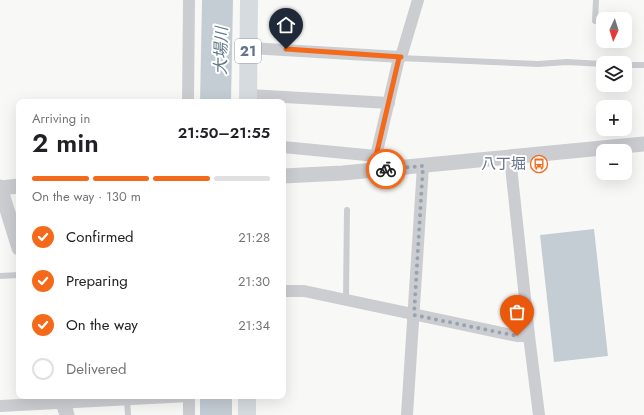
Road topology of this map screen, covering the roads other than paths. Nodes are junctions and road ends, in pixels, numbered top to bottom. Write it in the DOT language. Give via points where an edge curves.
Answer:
graph roads {
  1 [pos="189,0"];
  2 [pos="249,0"];
  3 [pos="418,0"];
  4 [pos="596,0"];
  5 [pos="595,21"];
  6 [pos="248,48"];
  7 [pos="400,57"];
  8 [pos="596,64"];
  9 [pos="632,64"];
  10 [pos="644,65"];
  11 [pos="188,99"];
  12 [pos="248,99"];
  13 [pos="286,100"];
  14 [pos="389,103"];
  15 [pos="644,144"];
  16 [pos="286,148"];
  17 [pos="510,158"];
  18 [pos="377,163"];
  19 [pos="423,166"];
  20 [pos="286,176"];
  21 [pos="16,186"];
  22 [pos="0,188"];
  23 [pos="347,210"];
  24 [pos="16,239"];
  25 [pos="0,276"];
  26 [pos="16,276"];
  27 [pos="286,291"];
  28 [pos="346,300"];
  29 [pos="414,315"];
  30 [pos="529,336"];
  31 [pos="127,399"];
  32 [pos="189,399"];
  33 [pos="247,399"];
  34 [pos="64,405"];
  35 [pos="0,406"];
  36 [pos="128,415"];
  37 [pos="189,415"];
  38 [pos="246,415"];
  39 [pos="407,415"];
  40 [pos="539,415"];
  1 -- 11 [label="street"];
  2 -- 6 [label="main road, 21"];
  3 -- 7 [label="street"];
  4 -- 5 [label="lane"];
  6 -- 7 [label="street"];
  6 -- 12 [label="main road, 21"];
  7 -- 8 [label="lane" via="538,64"];
  7 -- 14 [label="street"];
  9 -- 10 [label="lane"];
  13 -- 14 [label="street"];
  14 -- 18 [label="street"];
  15 -- 17 [label="street"];
  16 -- 18 [label="street"];
  17 -- 19 [label="street"];
  17 -- 30 [label="street"];
  18 -- 19 [label="street"];
  18 -- 20 [label="street" via="307,176"];
  19 -- 29 [label="street"];
  21 -- 22 [label="street"];
  22 -- 24 [label="street"];
  23 -- 28 [label="lane"];
  25 -- 26 [label="lane"];
  27 -- 28 [label="street" via="304,291"];
  28 -- 29 [label="street"];
  29 -- 30 [label="street" via="517,336"];
  29 -- 39 [label="street"];
  30 -- 40 [label="street"];
  31 -- 34 [label="street"];
  31 -- 36 [label="lane"];
  32 -- 37 [label="street"];
  33 -- 38 [label="main road"];
  34 -- 35 [label="street"];
}
